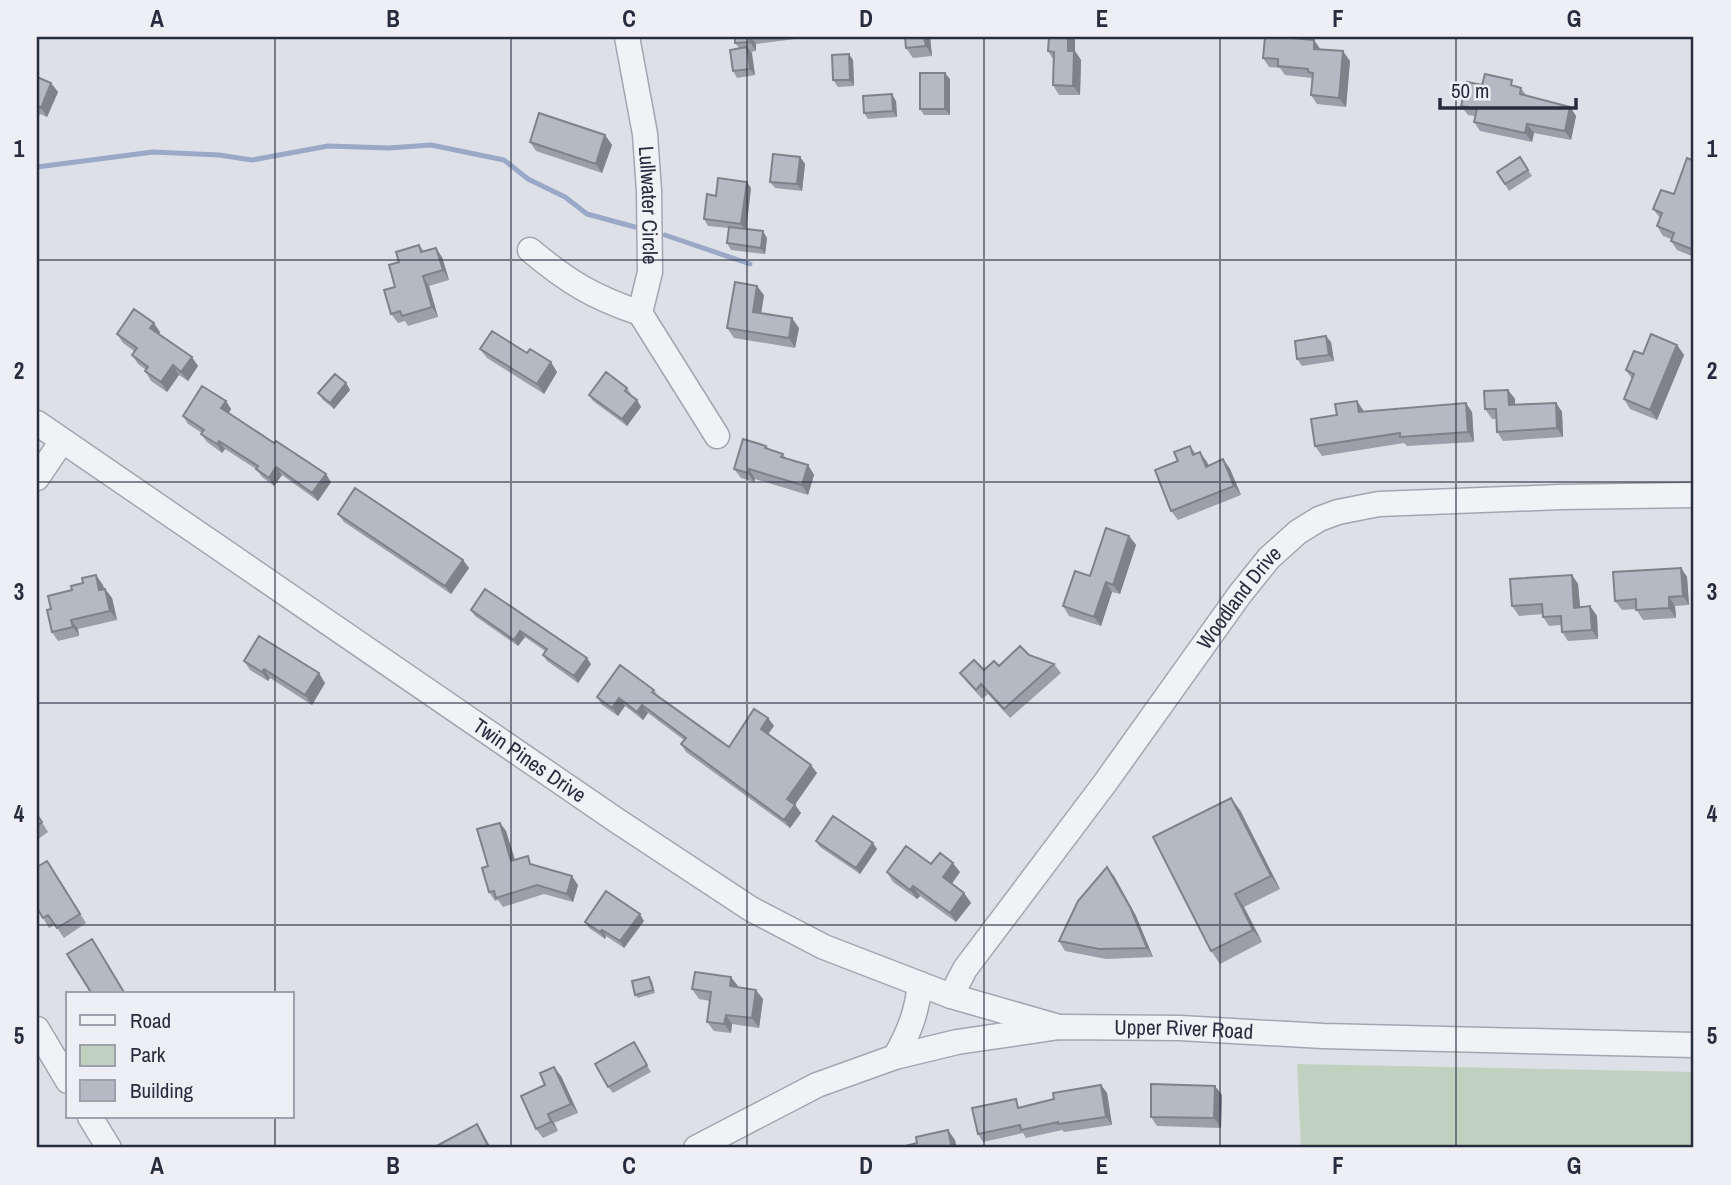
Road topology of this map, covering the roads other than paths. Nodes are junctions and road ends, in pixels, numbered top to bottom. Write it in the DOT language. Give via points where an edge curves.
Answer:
graph roads {
  1 [pos="628,37"];
  2 [pos="530,250"];
  3 [pos="640,313"];
  4 [pos="37,423"];
  5 [pos="717,436"];
  6 [pos="62,441"];
  7 [pos="37,478"];
  8 [pos="1692,487"];
  9 [pos="920,984"];
  10 [pos="951,996"];
  11 [pos="1059,1027"];
  12 [pos="37,1029"];
  13 [pos="1694,1045"];
  14 [pos="895,1057"];
  15 [pos="66,1078"];
  16 [pos="91,1118"];
  17 [pos="108,1148"];
  18 [pos="696,1148"];
  1 -- 3 [label="street, Lullwater Circle" via="645,134 649,191 650,272"];
  2 -- 3 [label="street" via="575,285"];
  3 -- 5 [label="street"];
  4 -- 6 [label="street, Twin Pines Drive"];
  6 -- 7 [label="street"];
  6 -- 9 [label="street, Twin Pines Drive" via="751,909 824,947"];
  8 -- 10 [label="street, Woodland Drive" via="1379,503 1338,512 1298,532 1240,594 965,969"];
  9 -- 10 [label="street, Twin Pines Drive"];
  9 -- 14 [label="street" via="916,1012"];
  10 -- 11 [label="street, Twin Pines Drive"];
  11 -- 13 [label="street, Upper River Road"];
  11 -- 14 [label="street, Upper River Road" via="957,1042"];
  12 -- 15 [label="street"];
  14 -- 18 [label="street, Upper River Road" via="817,1085"];
  16 -- 17 [label="street"];
}
